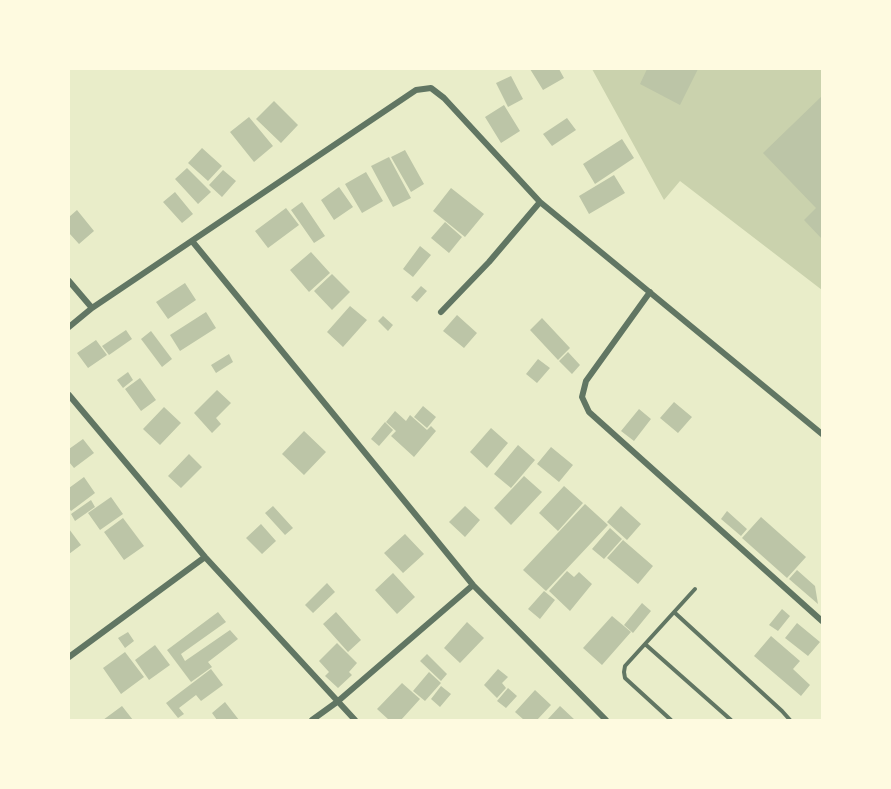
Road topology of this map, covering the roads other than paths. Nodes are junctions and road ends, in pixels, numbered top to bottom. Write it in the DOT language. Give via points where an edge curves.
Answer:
graph roads {
  1 [pos="540,202"];
  2 [pos="192,241"];
  3 [pos="69,280"];
  4 [pos="650,292"];
  5 [pos="92,308"];
  6 [pos="441,312"];
  7 [pos="69,327"];
  8 [pos="69,395"];
  9 [pos="77,405"];
  10 [pos="69,410"];
  11 [pos="822,434"];
  12 [pos="205,557"];
  13 [pos="473,585"];
  14 [pos="694,590"];
  15 [pos="674,612"];
  16 [pos="822,621"];
  17 [pos="645,644"];
  18 [pos="69,657"];
  19 [pos="338,702"];
  20 [pos="312,720"];
  21 [pos="355,720"];
  22 [pos="606,720"];
  23 [pos="671,720"];
  24 [pos="730,720"];
  25 [pos="790,720"];
  1 -- 2 [label="street" via="431,88 416,90"];
  1 -- 4 [label="street"];
  1 -- 6 [label="street"];
  2 -- 5 [label="street"];
  2 -- 13 [label="street"];
  3 -- 5 [label="street"];
  4 -- 11 [label="street"];
  4 -- 16 [label="street" via="586,381 582,397 589,412"];
  5 -- 7 [label="street"];
  8 -- 9 [label="street"];
  9 -- 10 [label="street"];
  9 -- 12 [label="street"];
  12 -- 18 [label="street"];
  12 -- 19 [label="street"];
  13 -- 19 [label="street"];
  13 -- 22 [label="street"];
  14 -- 15 [label="lane"];
  15 -- 17 [label="lane"];
  15 -- 25 [label="lane"];
  17 -- 23 [label="lane" via="626,666 626,678"];
  17 -- 24 [label="lane"];
  19 -- 20 [label="street"];
  19 -- 21 [label="street"];
}
